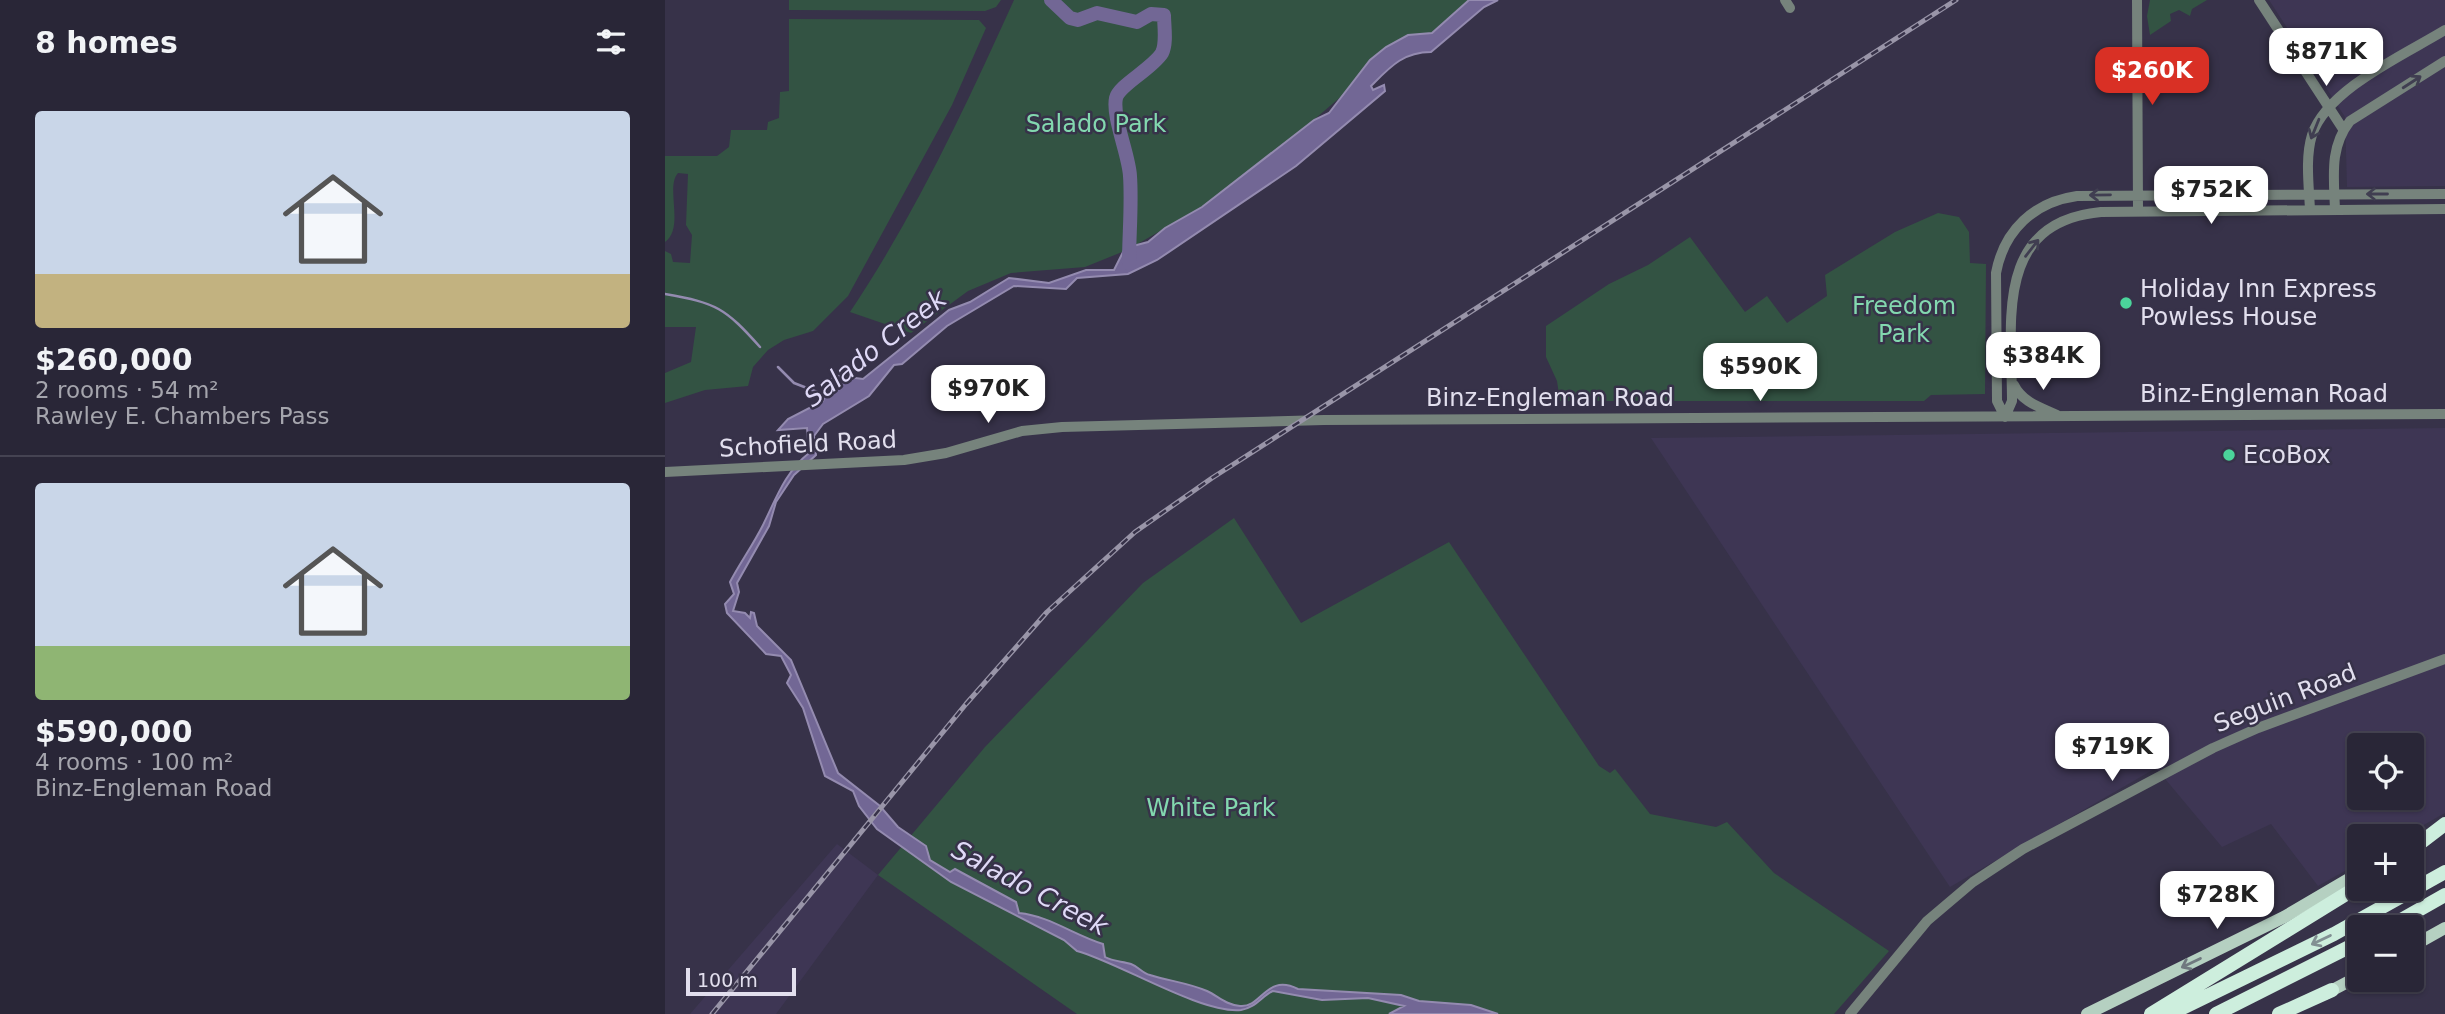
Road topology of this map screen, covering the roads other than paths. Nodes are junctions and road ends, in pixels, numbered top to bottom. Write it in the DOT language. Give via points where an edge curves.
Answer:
graph roads {
  1 [pos="2137,0"];
  2 [pos="2259,0"];
  3 [pos="2445,30"];
  4 [pos="2445,61"];
  5 [pos="2329,106"];
  6 [pos="2343,130"];
  7 [pos="2445,194"];
  8 [pos="2137,195"];
  9 [pos="2309,195"];
  10 [pos="2335,195"];
  11 [pos="2445,209"];
  12 [pos="2310,210"];
  13 [pos="2335,210"];
  14 [pos="2138,211"];
  15 [pos="2012,382"];
  16 [pos="2445,414"];
  17 [pos="2061,416"];
  18 [pos="2005,417"];
  19 [pos="1076,427"];
  20 [pos="670,472"];
  21 [pos="2445,659"];
  22 [pos="2445,823"];
  23 [pos="2424,835"];
  24 [pos="2424,840"];
  25 [pos="2445,872"];
  26 [pos="2347,880"];
  27 [pos="2347,894"];
  28 [pos="2445,895"];
  29 [pos="2410,915"];
  30 [pos="2445,928"];
  31 [pos="2424,940"];
  32 [pos="2347,948"];
  33 [pos="2347,982"];
  34 [pos="2332,990"];
  35 [pos="1850,1014"];
  36 [pos="2087,1014"];
  37 [pos="2151,1014"];
  38 [pos="2170,1014"];
  39 [pos="2216,1014"];
  40 [pos="2279,1014"];
  41 [pos="2288,1014"];
  1 -- 8 [label="street"];
  2 -- 5 [label="street"];
  3 -- 5 [label="street"];
  6 -- 4 [label="street, one-way" via="2350,121"];
  5 -- 6 [label="street"];
  5 -- 9 [label="street, one-way" via="2310,143"];
  6 -- 10 [label="street" via="2334,153"];
  7 -- 10 [label="street, one-way"];
  8 -- 9 [label="street"];
  8 -- 14 [label="street"];
  8 -- 18 [label="street, one-way" via="2059,199 2033,211 2012,231 2000,255 1995,283 1997,401"];
  9 -- 10 [label="street"];
  9 -- 12 [label="street"];
  10 -- 13 [label="street"];
  11 -- 13 [label="street"];
  12 -- 13 [label="street"];
  12 -- 14 [label="street"];
  15 -- 14 [label="street, one-way" via="2012,290 2026,254 2046,232 2072,218"];
  15 -- 17 [label="street" via="2025,399"];
  15 -- 18 [label="street" via="2012,401"];
  16 -- 17 [label="street, Binz-Engleman Road"];
  17 -- 18 [label="street, Binz-Engleman Road"];
  18 -- 19 [label="street, Binz-Engleman Road" via="1324,420"];
  19 -- 20 [label="street, Schofield Road" via="1022,431 904,460"];
  21 -- 35 [label="street, Seguin Road" via="2231,740 2023,849 1973,882 1927,921"];
  22 -- 23 [label="main road"];
  22 -- 24 [label="highway"];
  25 -- 38 [label="highway, one-way" via="2334,934"];
  26 -- 36 [label="main road, one-way" via="2284,917"];
  27 -- 37 [label="highway"];
  28 -- 29 [label="highway"];
  30 -- 31 [label="main road"];
  32 -- 39 [label="highway"];
  33 -- 34 [label="main road"];
  34 -- 40 [label="highway"];
  34 -- 41 [label="main road"];
}
